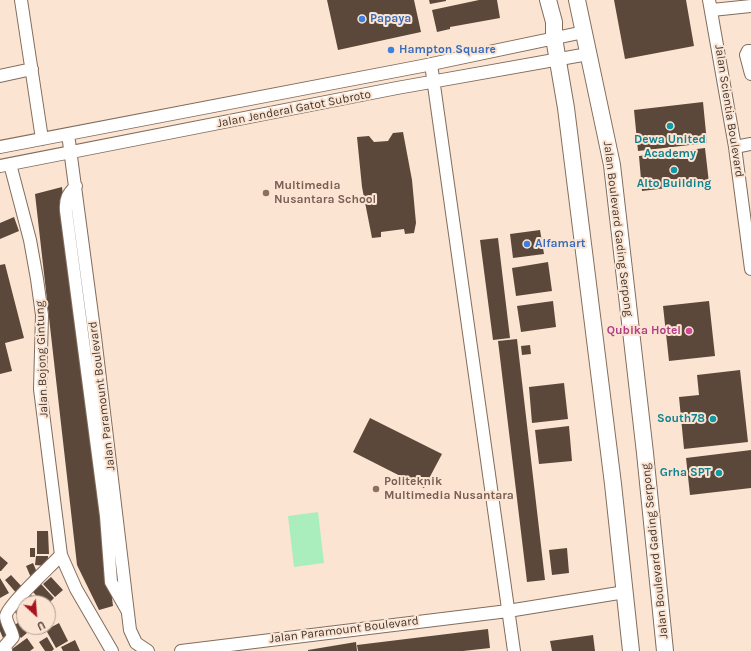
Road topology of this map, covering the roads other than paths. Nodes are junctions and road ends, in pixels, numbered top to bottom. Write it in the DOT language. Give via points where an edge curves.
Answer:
graph roads {
  1 [pos="21,0"];
  2 [pos="548,0"];
  3 [pos="577,0"];
  4 [pos="711,5"];
  5 [pos="731,6"];
  6 [pos="751,6"];
  7 [pos="584,32"];
  8 [pos="554,38"];
  9 [pos="750,51"];
  10 [pos="588,54"];
  11 [pos="558,60"];
  12 [pos="431,64"];
  13 [pos="32,69"];
  14 [pos="751,74"];
  15 [pos="0,76"];
  16 [pos="434,82"];
  17 [pos="68,134"];
  18 [pos="42,139"];
  19 [pos="0,146"];
  20 [pos="745,146"];
  21 [pos="72,152"];
  22 [pos="5,165"];
  23 [pos="751,269"];
  24 [pos="62,555"];
  25 [pos="625,592"];
  26 [pos="508,610"];
  27 [pos="6,651"];
  28 [pos="112,651"];
  29 [pos="148,651"];
  30 [pos="181,651"];
  31 [pos="514,651"];
  32 [pos="631,651"];
  33 [pos="665,651"];
  1 -- 13 [label="street"];
  2 -- 8 [label="main road" via="554,22"];
  3 -- 7 [label="main road, Jalan Boulevard Gading Serpong"];
  4 -- 5 [label="street"];
  4 -- 20 [label="street, Jalan Scientia Boulevard"];
  5 -- 6 [label="street"];
  7 -- 8 [label="street, Jalan Jenderal Gatot Subroto"];
  7 -- 10 [label="main road, Jalan Boulevard Gading Serpong"];
  8 -- 11 [label="main road"];
  8 -- 12 [label="street, Jalan Jenderal Gatot Subroto"];
  9 -- 14 [label="street" via="746,55"];
  10 -- 11 [label="street, Jalan Jenderal Gatot Subroto"];
  10 -- 33 [label="main road, Jalan Boulevard Gading Serpong" via="612,165"];
  11 -- 16 [label="street, Jalan Jenderal Gatot Subroto"];
  11 -- 25 [label="main road" via="568,123"];
  12 -- 16 [label="street"];
  12 -- 17 [label="street, Jalan Jenderal Gatot Subroto"];
  13 -- 15 [label="street"];
  13 -- 18 [label="street"];
  16 -- 21 [label="street, Jalan Jenderal Gatot Subroto"];
  16 -- 26 [label="street"];
  17 -- 18 [label="street, Jalan Jenderal Gatot Subroto"];
  17 -- 21 [label="street, Jalan Paramount Boulevard"];
  18 -- 19 [label="street, Jalan Jenderal Gatot Subroto"];
  20 -- 23 [label="street, Jalan Scientia Boulevard"];
  21 -- 22 [label="street, Jalan Jenderal Gatot Subroto"];
  21 -- 29 [label="street, Jalan Paramount Boulevard" via="128,613 133,637"];
  22 -- 24 [label="street, Jalan Bojong Gintung" via="30,240 37,279 42,315 40,389"];
  24 -- 27 [label="street" via="7,612 13,637 5,646"];
  24 -- 28 [label="street, Jalan Bojong Gintung" via="76,589"];
  25 -- 26 [label="street, Jalan Paramount Boulevard"];
  25 -- 32 [label="main road"];
  26 -- 30 [label="street, Jalan Paramount Boulevard"];
  26 -- 31 [label="street"];
}
